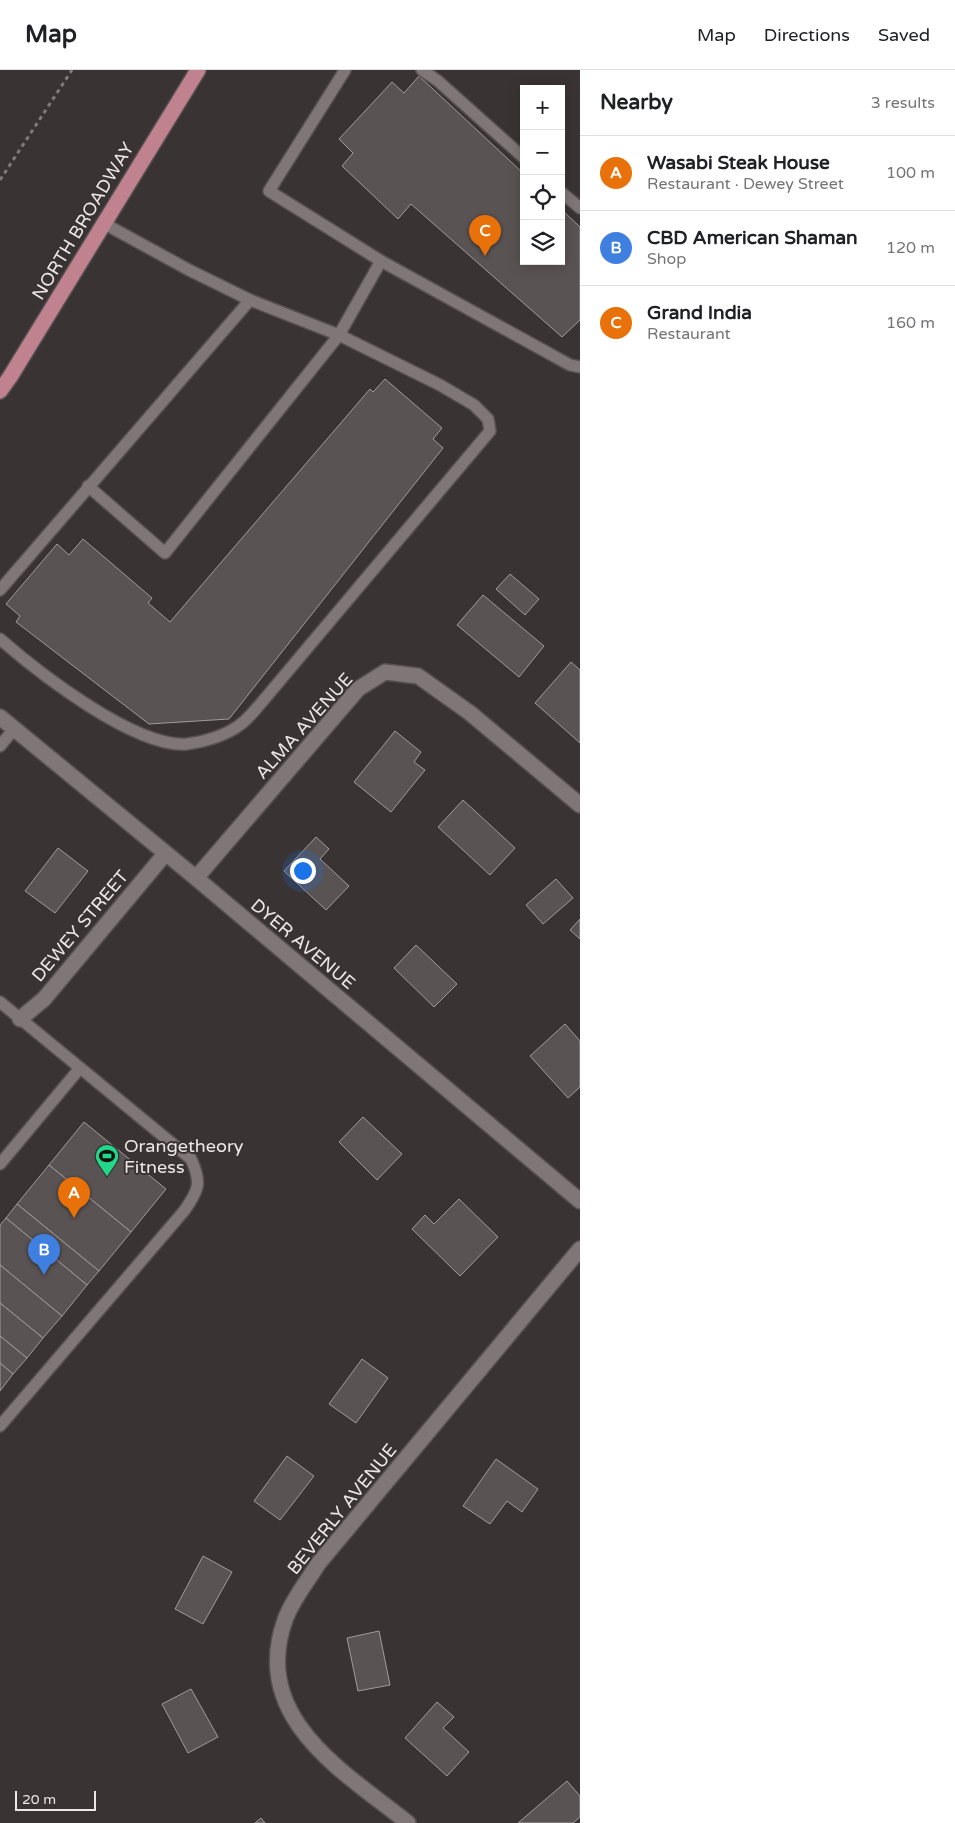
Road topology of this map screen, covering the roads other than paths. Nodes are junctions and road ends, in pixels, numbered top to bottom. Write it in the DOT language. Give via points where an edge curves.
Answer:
graph roads {
  1 [pos="198,70"];
  2 [pos="345,70"];
  3 [pos="422,70"];
  4 [pos="520,154"];
  5 [pos="565,195"];
  6 [pos="580,208"];
  7 [pos="103,224"];
  8 [pos="381,261"];
  9 [pos="250,300"];
  10 [pos="339,335"];
  11 [pos="580,367"];
  12 [pos="0,392"];
  13 [pos="88,486"];
  14 [pos="0,590"];
  15 [pos="0,639"];
  16 [pos="0,717"];
  17 [pos="14,728"];
  18 [pos="0,746"];
  19 [pos="580,805"];
  20 [pos="165,854"];
  21 [pos="196,878"];
  22 [pos="0,1002"];
  23 [pos="20,1019"];
  24 [pos="80,1068"];
  25 [pos="0,1164"];
  26 [pos="580,1201"];
  27 [pos="580,1248"];
  28 [pos="0,1426"];
  29 [pos="408,1823"];
  1 -- 7 [label="main road, NORTH BROADWAY"];
  2 -- 8 [label="lane" via="269,191"];
  3 -- 4 [label="lane"];
  5 -- 6 [label="lane"];
  7 -- 9 [label="lane"];
  7 -- 12 [label="main road, NORTH BROADWAY"];
  8 -- 10 [label="lane"];
  8 -- 11 [label="lane" via="570,365"];
  9 -- 10 [label="lane"];
  9 -- 13 [label="lane"];
  10 -- 13 [label="lane" via="165,553"];
  10 -- 15 [label="lane" via="474,405 488,419 490,431 241,725 218,737 187,744 159,741 124,727 87,705"];
  13 -- 14 [label="lane"];
  16 -- 17 [label="street, DYER AVENUE"];
  17 -- 18 [label="lane"];
  17 -- 20 [label="street, DYER AVENUE"];
  19 -- 21 [label="street, ALMA AVENUE" via="470,713 418,676 385,672 353,694"];
  20 -- 21 [label="street, DYER AVENUE"];
  20 -- 23 [label="street, DEWEY STREET" via="44,999"];
  21 -- 26 [label="street, DYER AVENUE"];
  22 -- 23 [label="lane"];
  23 -- 24 [label="lane"];
  24 -- 25 [label="lane"];
  24 -- 28 [label="lane" via="191,1158 198,1174 197,1190 184,1211"];
  27 -- 29 [label="street, BEVERLY AVENUE" via="318,1564 285,1618 277,1650 278,1682 289,1712 307,1738 329,1760"];
}
